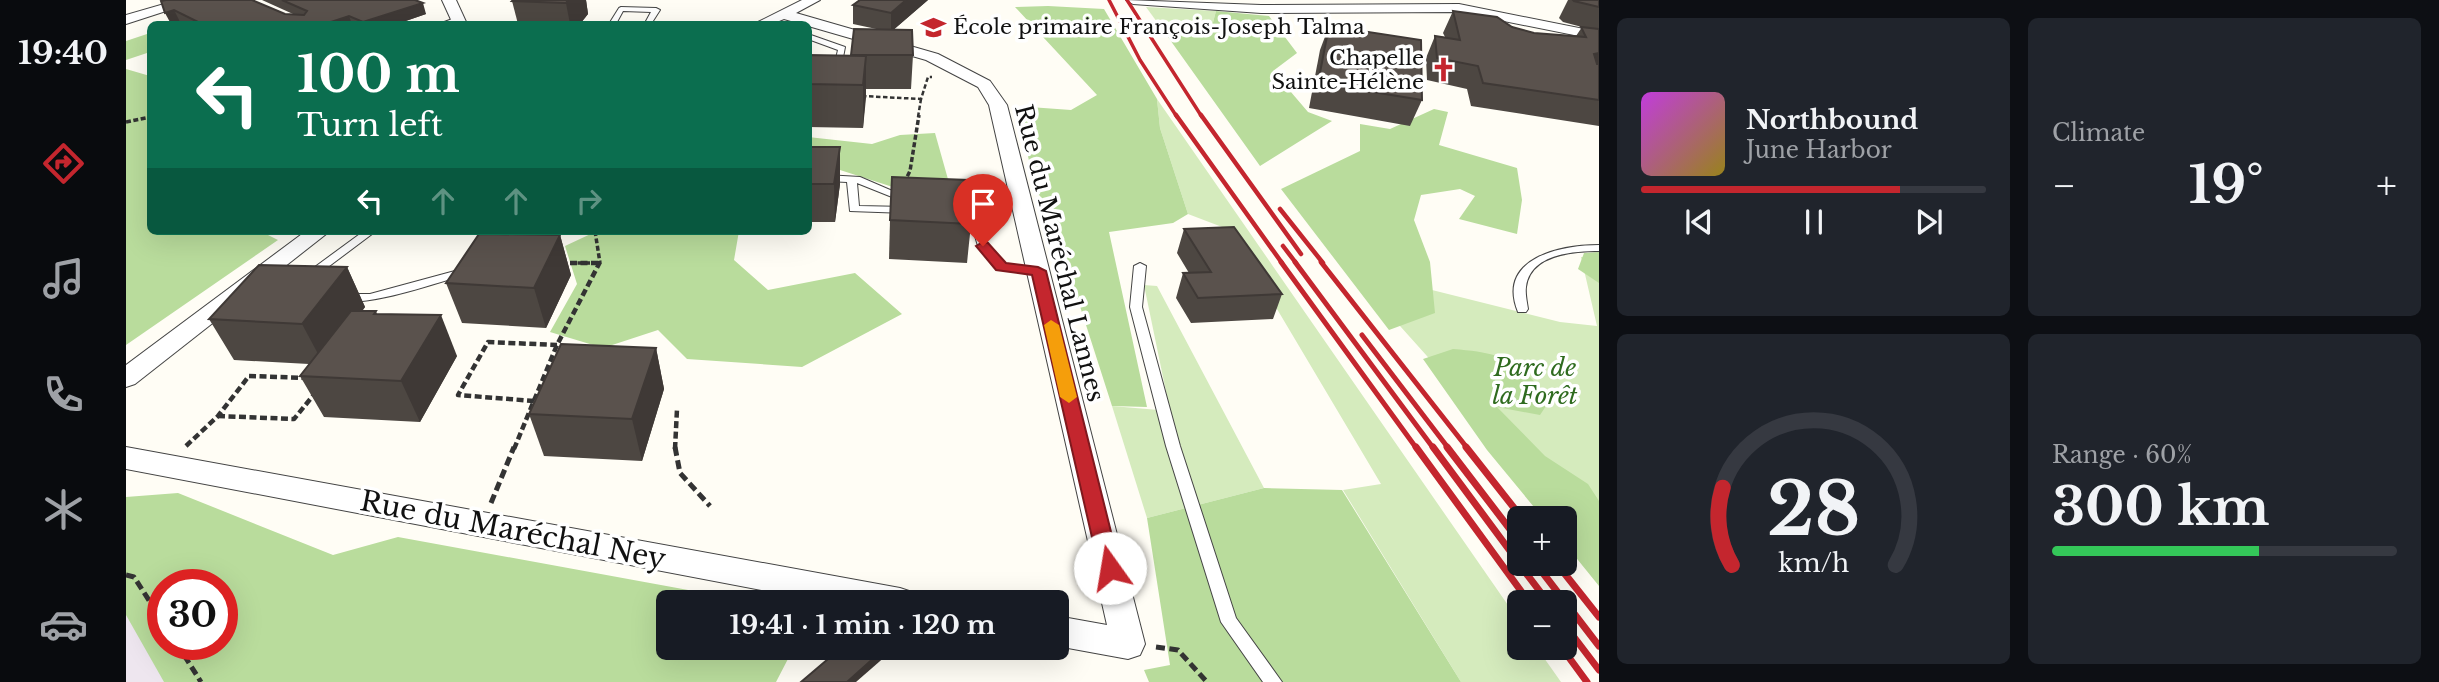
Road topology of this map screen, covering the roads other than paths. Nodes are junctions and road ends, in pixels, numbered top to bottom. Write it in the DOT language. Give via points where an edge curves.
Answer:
graph roads {
  1 [pos="192,0"];
  2 [pos="449,0"];
  3 [pos="813,0"];
  4 [pos="1133,0"];
  5 [pos="1435,3"];
  6 [pos="785,7"];
  7 [pos="126,20"];
  8 [pos="453,21"];
  9 [pos="614,21"];
  10 [pos="650,21"];
  11 [pos="765,21"];
  12 [pos="811,21"];
  13 [pos="812,21"];
  14 [pos="812,36"];
  15 [pos="1599,36"];
  16 [pos="847,40"];
  17 [pos="838,71"];
  18 [pos="812,177"];
  19 [pos="852,180"];
  20 [pos="941,208"];
  21 [pos="365,235"];
  22 [pos="309,237"];
  23 [pos="1599,248"];
  24 [pos="482,266"];
  25 [pos="1140,266"];
  26 [pos="1038,271"];
  27 [pos="295,289"];
  28 [pos="236,293"];
  29 [pos="260,295"];
  30 [pos="333,298"];
  31 [pos="1522,309"];
  32 [pos="126,378"];
  33 [pos="126,458"];
  34 [pos="836,590"];
  35 [pos="1069,633"];
  36 [pos="1273,682"];
  1 -- 7 [label="street"];
  2 -- 8 [label="street"];
  3 -- 6 [label="street"];
  4 -- 5 [label="street" via="1262,9"];
  5 -- 15 [label="street" via="1520,25"];
  6 -- 11 [label="street"];
  6 -- 12 [label="street, Rue du Maréchal Lannes"];
  9 -- 10 [label="lane" via="621,9 656,10"];
  13 -- 16 [label="street, Rue du Maréchal Lannes"];
  14 -- 16 [label="lane"];
  16 -- 17 [label="lane"];
  16 -- 26 [label="street, Rue du Maréchal Lannes" via="932,57 984,84 999,106"];
  18 -- 19 [label="lane"];
  19 -- 19 [label="lane" via="854,209 918,207 898,195"];
  20 -- 26 [label="lane" via="974,215 983,246 1001,267"];
  21 -- 27 [label="lane"];
  22 -- 28 [label="street"];
  23 -- 31 [label="lane" via="1562,250 1539,261 1524,274"];
  24 -- 30 [label="lane" via="370,298"];
  25 -- 36 [label="lane" via="1136,307 1172,446 1229,622"];
  26 -- 35 [label="street, Rue du Maréchal Lannes" via="1128,644"];
  28 -- 29 [label="lane"];
  28 -- 32 [label="street"];
  33 -- 34 [label="street, Rue du Maréchal Ney"];
}
